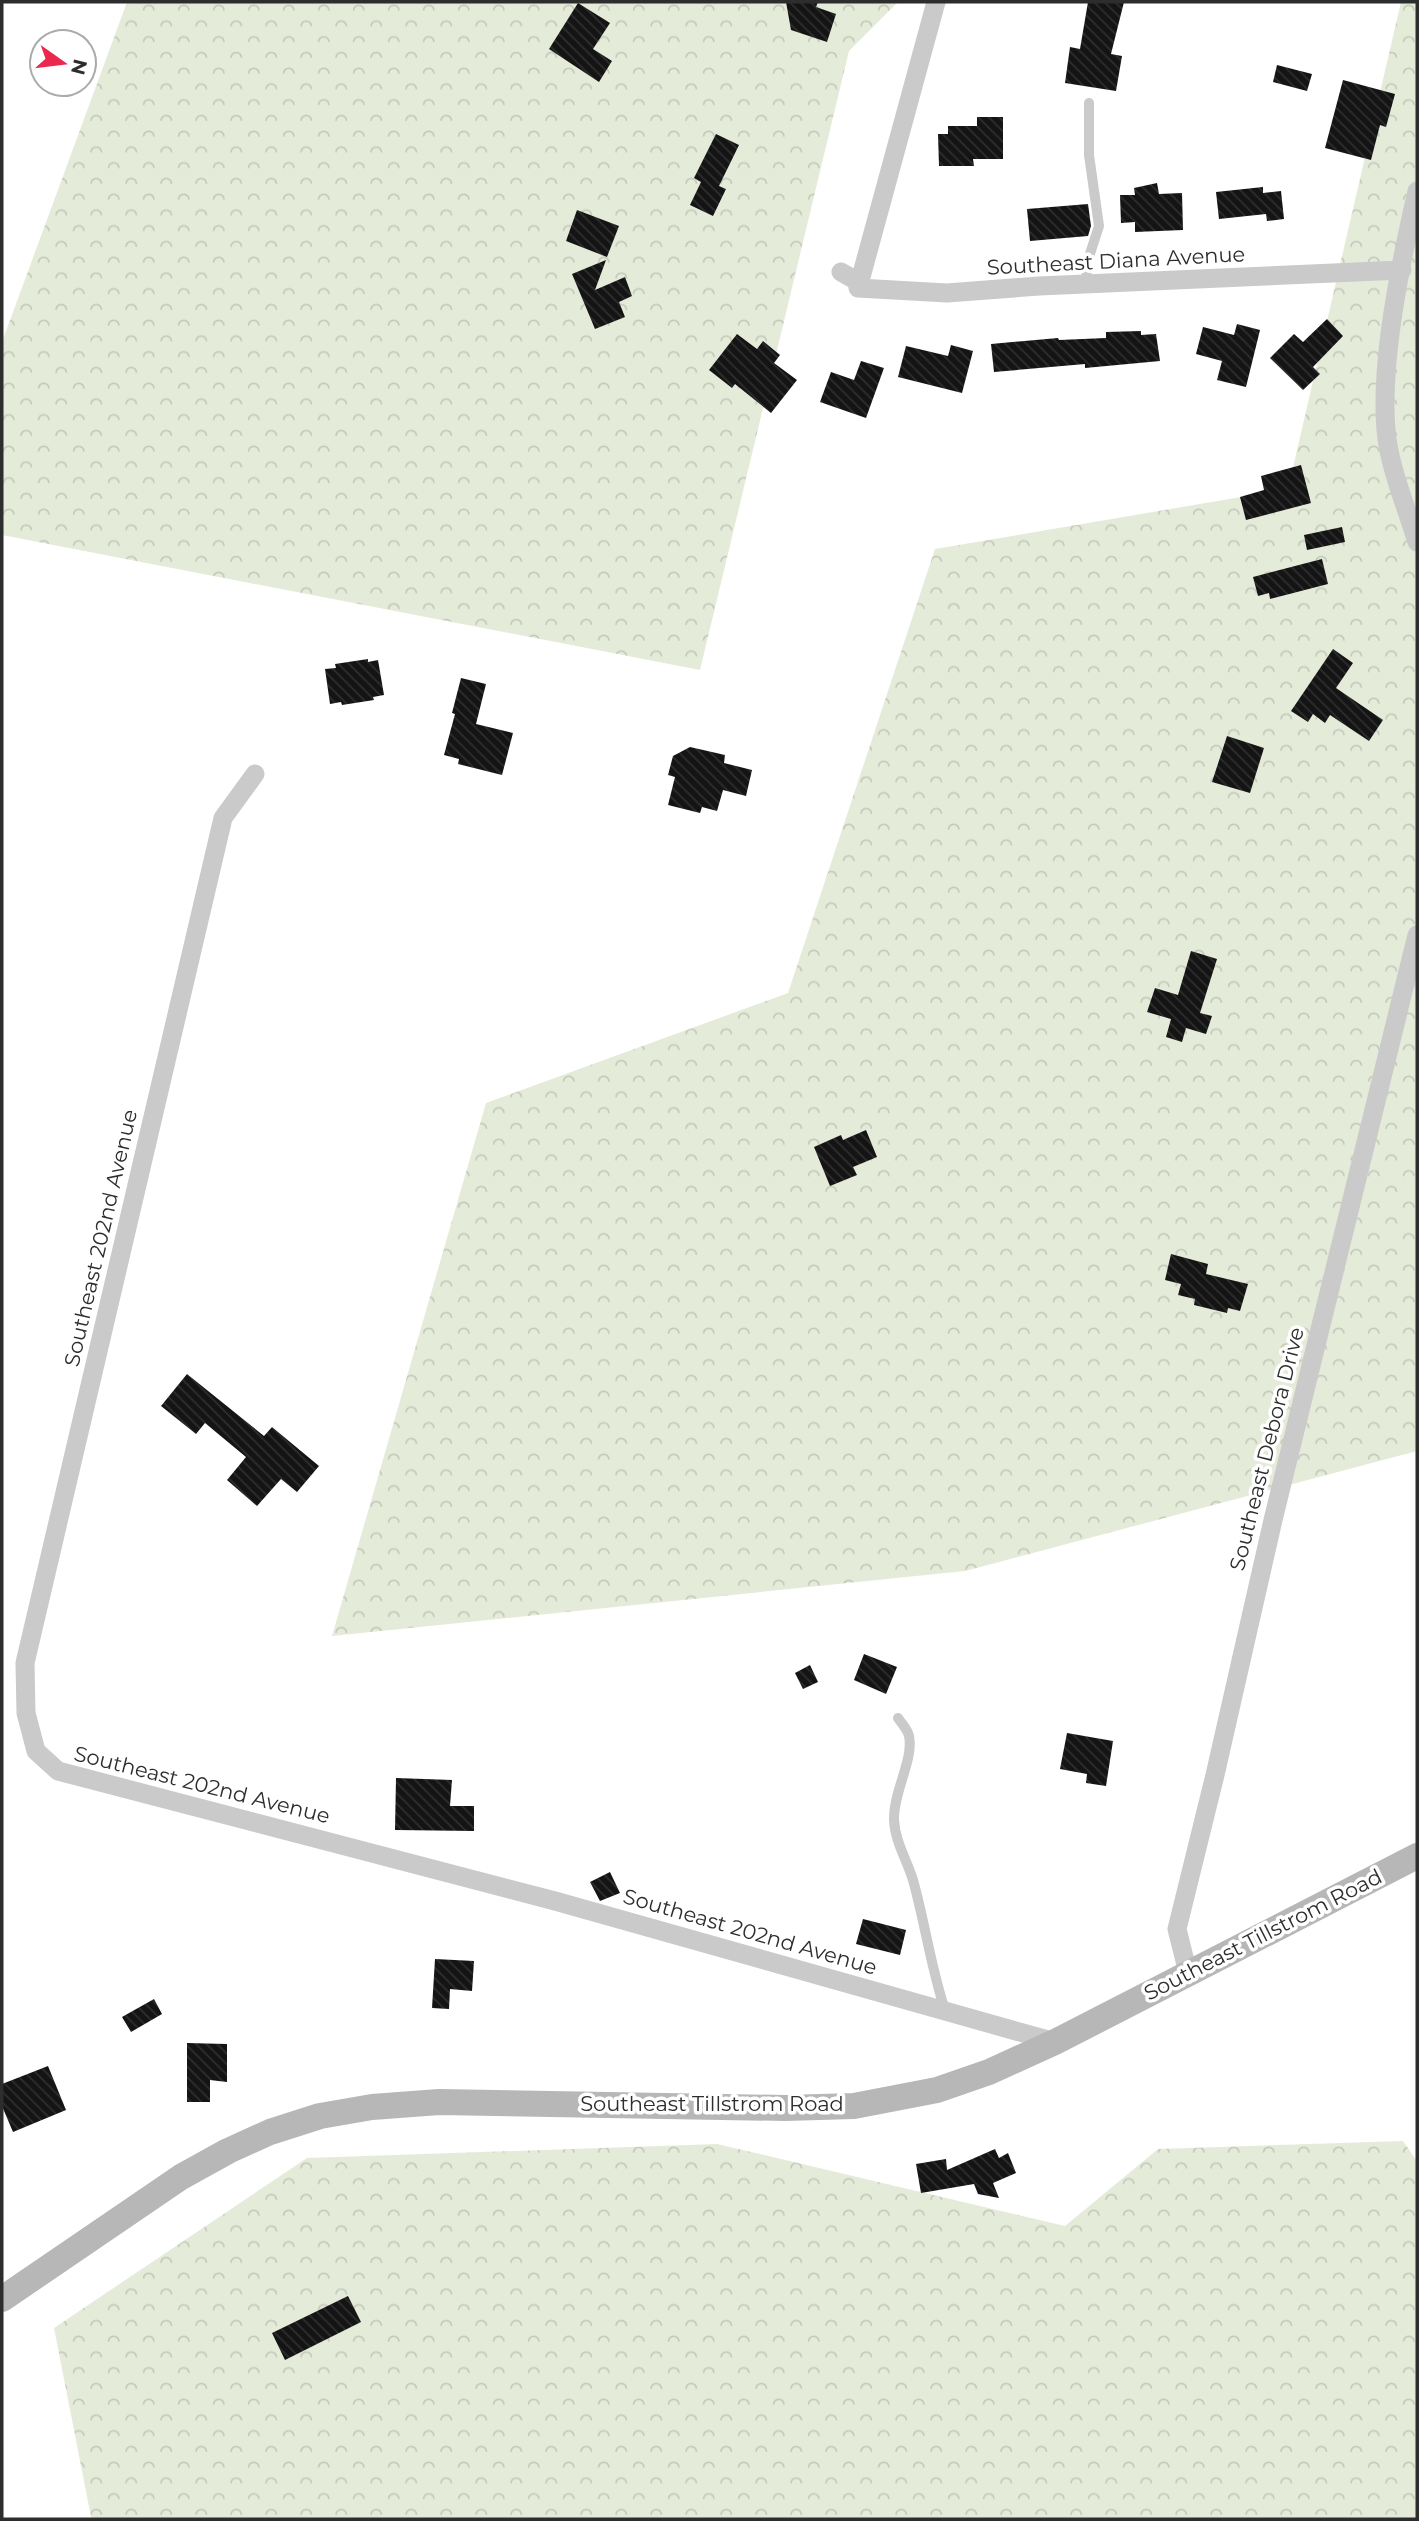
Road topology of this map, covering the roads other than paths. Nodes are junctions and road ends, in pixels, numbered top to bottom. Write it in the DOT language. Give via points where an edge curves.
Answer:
graph roads {
  1 [pos="936,2"];
  2 [pos="1089,103"];
  3 [pos="1417,191"];
  4 [pos="1414,221"];
  5 [pos="1402,270"];
  6 [pos="841,272"];
  7 [pos="1086,285"];
  8 [pos="858,288"];
  9 [pos="1417,542"];
  10 [pos="255,774"];
  11 [pos="1417,936"];
  12 [pos="898,1718"];
  13 [pos="1417,1856"];
  14 [pos="1188,1973"];
  15 [pos="945,2011"];
  16 [pos="1055,2042"];
  17 [pos="2,2300"];
  1 -- 8 [label="street"];
  2 -- 7 [label="lane" via="1089,155 1099,226 1087,263"];
  3 -- 4 [label="street"];
  4 -- 5 [label="street"];
  5 -- 7 [label="street, Southeast Diana Avenue"];
  5 -- 9 [label="street" via="1386,385 1387,440"];
  6 -- 8 [label="street" via="857,281"];
  7 -- 8 [label="street, Southeast Diana Avenue" via="947,293"];
  10 -- 15 [label="street, Southeast 202nd Avenue" via="223,818 26,1663 26,1713 36,1751 58,1771 417,1864"];
  11 -- 14 [label="street, Southeast Debora Drive" via="1177,1929"];
  12 -- 15 [label="lane" via="909,1733 910,1747 896,1794 895,1835 913,1879"];
  13 -- 14 [label="main road, Southeast Tillstrom Road"];
  14 -- 16 [label="main road, Southeast Tillstrom Road"];
  15 -- 16 [label="street, Southeast 202nd Avenue"];
  16 -- 17 [label="main road, Southeast Tillstrom Road" via="989,2073 937,2090 854,2106 439,2102 320,2116 270,2132 181,2177"];
}
